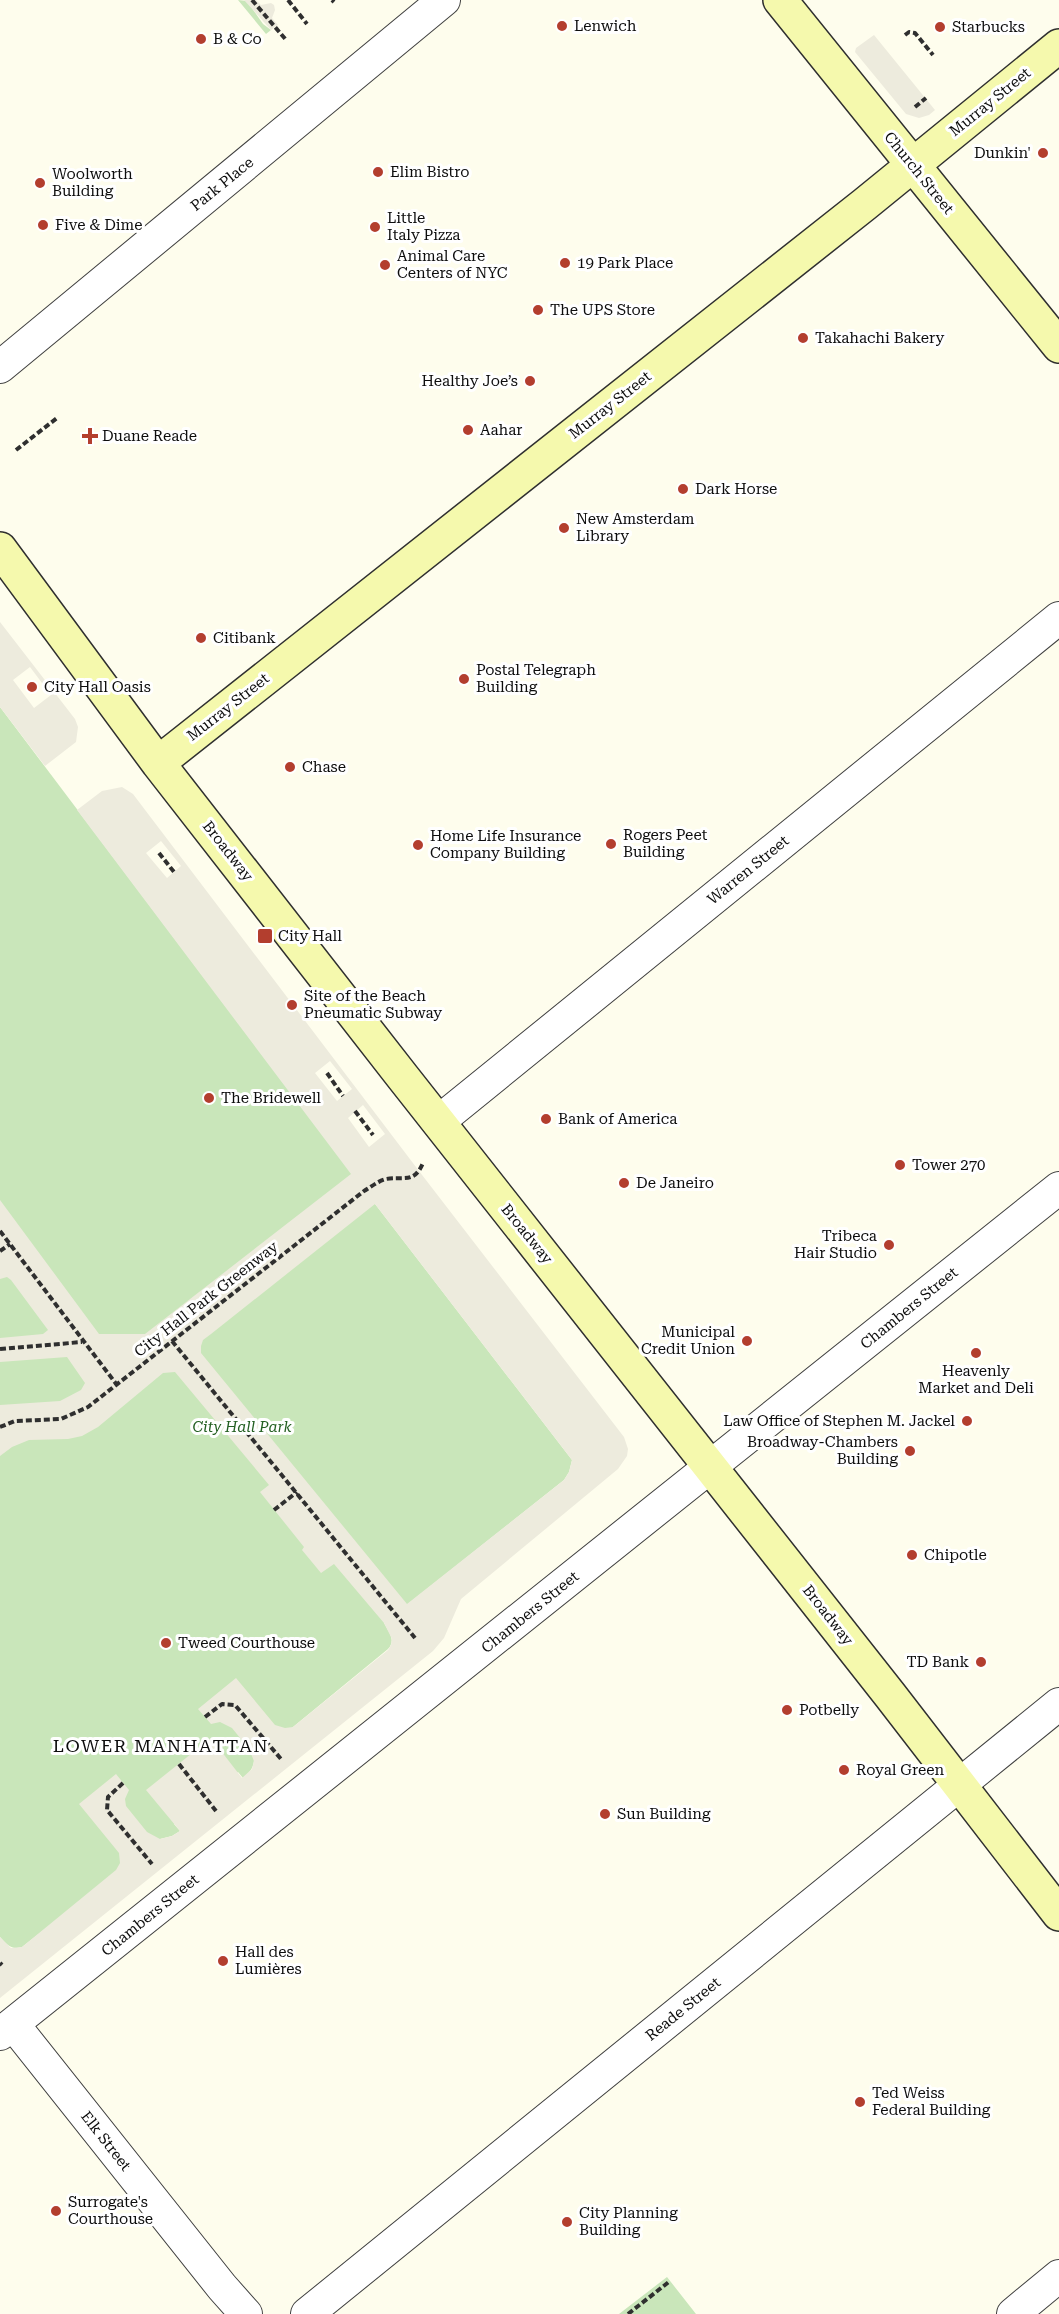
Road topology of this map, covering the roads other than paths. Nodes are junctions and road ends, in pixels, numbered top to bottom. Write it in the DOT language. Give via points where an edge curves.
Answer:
graph roads {
  1 [pos="444,0"];
  2 [pos="780,0"];
  3 [pos="1059,46"];
  4 [pos="913,165"];
  5 [pos="1059,346"];
  6 [pos="0,367"];
  7 [pos="0,549"];
  8 [pos="1059,618"];
  9 [pos="158,763"];
  10 [pos="438,1122"];
  11 [pos="1059,1188"];
  12 [pos="711,1467"];
  13 [pos="1059,1704"];
  14 [pos="960,1785"];
  15 [pos="1059,1914"];
  16 [pos="6,2029"];
  17 [pos="1059,2276"];
  18 [pos="246,2314"];
  19 [pos="308,2314"];
  20 [pos="1013,2314"];
  1 -- 6 [label="street, Park Place"];
  2 -- 4 [label="main road, Church Street"];
  3 -- 4 [label="main road, Murray Street"];
  4 -- 5 [label="main road, Church Street"];
  4 -- 9 [label="main road, Murray Street"];
  7 -- 9 [label="main road, Broadway"];
  8 -- 10 [label="street, Warren Street"];
  9 -- 10 [label="main road, Broadway"];
  10 -- 12 [label="main road, Broadway"];
  11 -- 12 [label="street, Chambers Street"];
  12 -- 14 [label="main road, Broadway"];
  12 -- 16 [label="street, Chambers Street"];
  13 -- 14 [label="street, Reade Street"];
  14 -- 15 [label="main road, Broadway"];
  14 -- 19 [label="street, Reade Street"];
  16 -- 18 [label="street, Elk Street"];
  17 -- 20 [label="street"];
}
